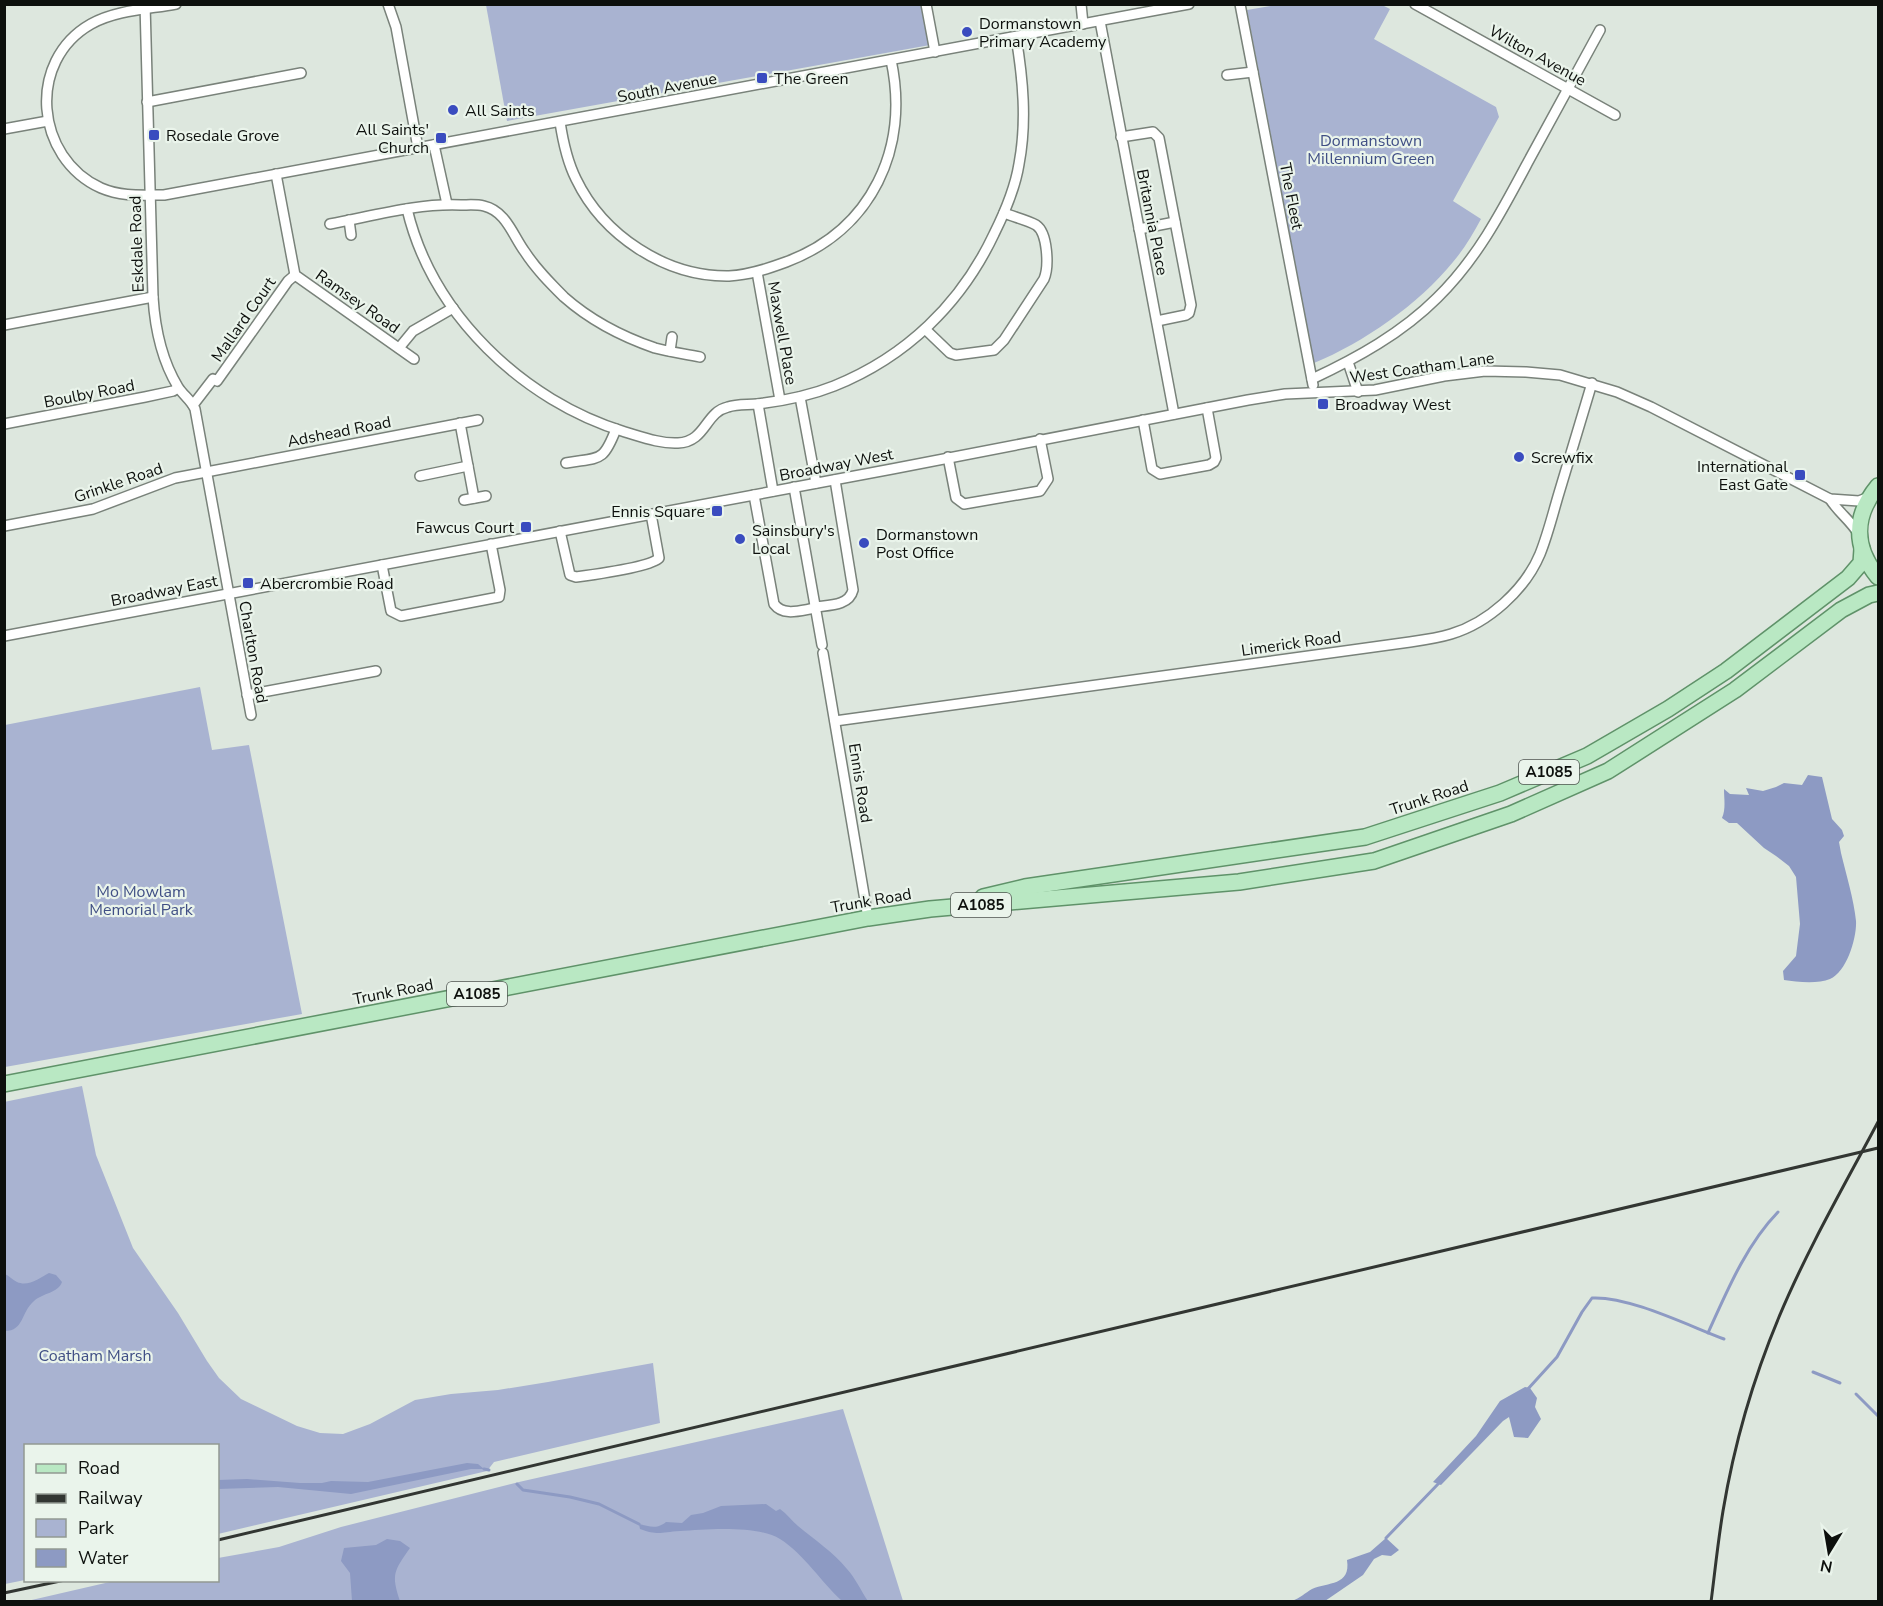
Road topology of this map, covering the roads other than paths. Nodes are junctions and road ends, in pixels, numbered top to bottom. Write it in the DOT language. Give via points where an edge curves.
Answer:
graph roads {
  1 [pos="176,4"];
  2 [pos="388,4"];
  3 [pos="927,4"];
  4 [pos="1081,4"];
  5 [pos="1189,4"];
  6 [pos="1240,4"];
  7 [pos="1415,4"];
  8 [pos="145,7"];
  9 [pos="1100,21"];
  10 [pos="1083,24"];
  11 [pos="1600,30"];
  12 [pos="1016,37"];
  13 [pos="935,52"];
  14 [pos="891,60"];
  15 [pos="1253,72"];
  16 [pos="301,73"];
  17 [pos="1227,75"];
  18 [pos="1568,89"];
  19 [pos="147,102"];
  20 [pos="1615,115"];
  21 [pos="48,121"];
  22 [pos="560,122"];
  23 [pos="4,129"];
  24 [pos="1121,136"];
  25 [pos="434,145"];
  26 [pos="418,148"];
  27 [pos="276,174"];
  28 [pos="150,195"];
  29 [pos="447,204"];
  30 [pos="407,209"];
  31 [pos="1004,213"];
  32 [pos="349,220"];
  33 [pos="1175,222"];
  34 [pos="330,224"];
  35 [pos="1139,229"];
  36 [pos="351,235"];
  37 [pos="757,272"];
  38 [pos="295,275"];
  39 [pos="153,297"];
  40 [pos="453,308"];
  41 [pos="1157,321"];
  42 [pos="4,325"];
  43 [pos="925,330"];
  44 [pos="672,337"];
  45 [pos="399,348"];
  46 [pos="670,351"];
  47 [pos="700,357"];
  48 [pos="414,359"];
  49 [pos="1348,362"];
  50 [pos="1311,379"];
  51 [pos="1592,383"];
  52 [pos="178,388"];
  53 [pos="1358,392"];
  54 [pos="1314,393"];
  55 [pos="800,397"];
  56 [pos="780,400"];
  57 [pos="758,404"];
  58 [pos="193,405"];
  59 [pos="1207,408"];
  60 [pos="1174,414"];
  61 [pos="478,420"];
  62 [pos="1143,420"];
  63 [pos="460,423"];
  64 [pos="4,424"];
  65 [pos="616,429"];
  66 [pos="1040,440"];
  67 [pos="948,457"];
  68 [pos="566,463"];
  69 [pos="468,466"];
  70 [pos="206,472"];
  71 [pos="420,476"];
  72 [pos="835,480"];
  73 [pos="816,483"];
  74 [pos="794,487"];
  75 [pos="773,491"];
  76 [pos="1874,491"];
  77 [pos="754,495"];
  78 [pos="486,496"];
  79 [pos="1830,500"];
  80 [pos="651,514"];
  81 [pos="4,526"];
  82 [pos="560,531"];
  83 [pos="1861,542"];
  84 [pos="491,544"];
  85 [pos="382,564"];
  86 [pos="1878,577"];
  87 [pos="1878,593"];
  88 [pos="228,594"];
  89 [pos="815,607"];
  90 [pos="4,636"];
  91 [pos="375,671"];
  92 [pos="247,695"];
  93 [pos="251,715"];
  94 [pos="836,721"];
  95 [pos="930,909"];
  96 [pos="868,918"];
  97 [pos="4,1084"];
  1 -- 8 [label="street, South Avenue"];
  2 -- 26 [label="street" via="396,27"];
  3 -- 13 [label="street"];
  4 -- 10 [label="street"];
  5 -- 9 [label="street, South Avenue"];
  6 -- 15 [label="street, The Fleet"];
  7 -- 18 [label="street, Wilton Avenue"];
  8 -- 19 [label="street, Eskdale Road"];
  8 -- 21 [label="street, South Avenue" via="91,24 69,43 47,88"];
  9 -- 10 [label="street, South Avenue"];
  9 -- 24 [label="street, Britannia Place"];
  10 -- 12 [label="street, South Avenue"];
  11 -- 18 [label="street"];
  12 -- 13 [label="street, South Avenue"];
  12 -- 31 [label="street" via="1023,85 1022,142 1016,179"];
  13 -- 14 [label="street, South Avenue"];
  14 -- 22 [label="street, South Avenue"];
  14 -- 37 [label="street" via="895,126 885,171 872,194 841,231 820,246"];
  15 -- 17 [label="street"];
  15 -- 50 [label="street, The Fleet"];
  16 -- 19 [label="street"];
  18 -- 20 [label="street, Wilton Avenue"];
  18 -- 49 [label="street" via="1497,219 1461,273 1421,313"];
  19 -- 28 [label="street, Eskdale Road"];
  21 -- 23 [label="street"];
  21 -- 28 [label="street, South Avenue" via="62,155 87,180 116,194"];
  22 -- 25 [label="street, South Avenue"];
  22 -- 37 [label="street" via="565,152 582,190 600,216 623,238 652,257 699,273 729,276"];
  24 -- 33 [label="street" via="1153,132 1160,138"];
  24 -- 35 [label="street, Britannia Place"];
  25 -- 26 [label="street, South Avenue"];
  25 -- 29 [label="street"];
  26 -- 27 [label="street, South Avenue"];
  27 -- 28 [label="street, South Avenue"];
  27 -- 38 [label="street, Ramsey Road"];
  28 -- 39 [label="street, Eskdale Road"];
  29 -- 30 [label="street"];
  29 -- 46 [label="street" via="482,205 499,213 525,253 566,298 622,334"];
  30 -- 32 [label="street"];
  30 -- 40 [label="street" via="427,267"];
  31 -- 43 [label="street" via="972,275"];
  31 -- 43 [label="street" via="1037,226 1043,234 1048,268 1004,340 994,350 956,355"];
  32 -- 34 [label="street"];
  32 -- 36 [label="street"];
  33 -- 35 [label="street"];
  33 -- 41 [label="street" via="1191,309 1186,315"];
  35 -- 41 [label="street, Britannia Place"];
  37 -- 56 [label="street, Maxwell Place"];
  38 -- 45 [label="street, Ramsey Road"];
  38 -- 58 [label="street, Mallard Court" via="217,381 213,379"];
  39 -- 42 [label="street"];
  39 -- 52 [label="street, Eskdale Road" via="158,343"];
  40 -- 45 [label="street, Ramsey Road" via="413,331"];
  40 -- 65 [label="street" via="485,345 533,386 567,408"];
  41 -- 60 [label="street, Britannia Place"];
  43 -- 55 [label="street" via="872,367"];
  44 -- 46 [label="street"];
  45 -- 48 [label="street, Ramsey Road"];
  46 -- 47 [label="street"];
  49 -- 50 [label="street"];
  49 -- 53 [label="street"];
  50 -- 54 [label="street, The Fleet"];
  51 -- 53 [label="street, West Coatham Lane" via="1560,375 1485,371"];
  51 -- 79 [label="street, West Coatham Lane" via="1651,407"];
  51 -- 94 [label="street, Limerick Road" via="1551,522 1533,568 1498,608 1451,634"];
  52 -- 58 [label="street, Eskdale Road"];
  52 -- 64 [label="street, Boulby Road" via="145,398"];
  53 -- 54 [label="street, West Coatham Lane"];
  54 -- 59 [label="street, Broadway West" via="1285,394"];
  55 -- 56 [label="street"];
  55 -- 73 [label="street, Maxwell Place"];
  56 -- 57 [label="street"];
  57 -- 65 [label="street" via="723,408 699,435 687,442 647,439"];
  57 -- 75 [label="street"];
  58 -- 70 [label="street"];
  59 -- 60 [label="street, Broadway West"];
  59 -- 62 [label="street" via="1216,458 1209,465 1155,472"];
  60 -- 62 [label="street, Broadway West"];
  61 -- 63 [label="street, Adshead Road"];
  62 -- 66 [label="street, Broadway West"];
  63 -- 69 [label="street"];
  63 -- 70 [label="street, Adshead Road"];
  65 -- 68 [label="street" via="603,456"];
  66 -- 67 [label="street, Broadway West"];
  66 -- 67 [label="street" via="1048,479 1040,491 964,504 956,498"];
  67 -- 72 [label="street, Broadway West"];
  69 -- 71 [label="street"];
  69 -- 78 [label="street" via="469,499"];
  70 -- 81 [label="street, Grinkle Road" via="175,478 93,509"];
  70 -- 88 [label="street"];
  72 -- 73 [label="street, Broadway West"];
  72 -- 89 [label="street" via="852,595 847,601"];
  73 -- 74 [label="street, Broadway West"];
  74 -- 75 [label="street, Broadway West"];
  74 -- 89 [label="street, Ennis Road"];
  75 -- 77 [label="street, Broadway West"];
  76 -- 79 [label="street, West Coatham Lane" via="1859,501"];
  76 -- 83 [label="main road, A1085" via="1860,521"];
  77 -- 80 [label="street, Broadway East"];
  77 -- 89 [label="street" via="774,604 788,612"];
  79 -- 83 [label="street, West Coatham Lane" via="1851,521"];
  80 -- 82 [label="street, Broadway East"];
  80 -- 82 [label="street" via="659,558 654,563 573,577 568,573"];
  82 -- 84 [label="street, Broadway East"];
  83 -- 86 [label="main road"];
  83 -- 95 [label="main road, Trunk Road / A1085" via="1861,563 1848,578 1726,671 1587,756 1500,793 1365,837 1025,887"];
  84 -- 85 [label="street, Broadway East"];
  84 -- 85 [label="street" via="499,597 401,616 391,611"];
  85 -- 88 [label="street, Broadway East"];
  87 -- 95 [label="main road, Trunk Road / A1085" via="1841,610 1735,690 1608,771 1511,814 1374,861 1239,882"];
  88 -- 90 [label="street, Broadway East"];
  88 -- 92 [label="street, Charlton Road"];
  89 -- 94 [label="street, Ennis Road"];
  91 -- 92 [label="street"];
  92 -- 93 [label="street, Charlton Road"];
  94 -- 96 [label="street, Ennis Road"];
  95 -- 96 [label="main road, Trunk Road / A1085"];
  96 -- 97 [label="main road, Trunk Road / A1085"];
}
